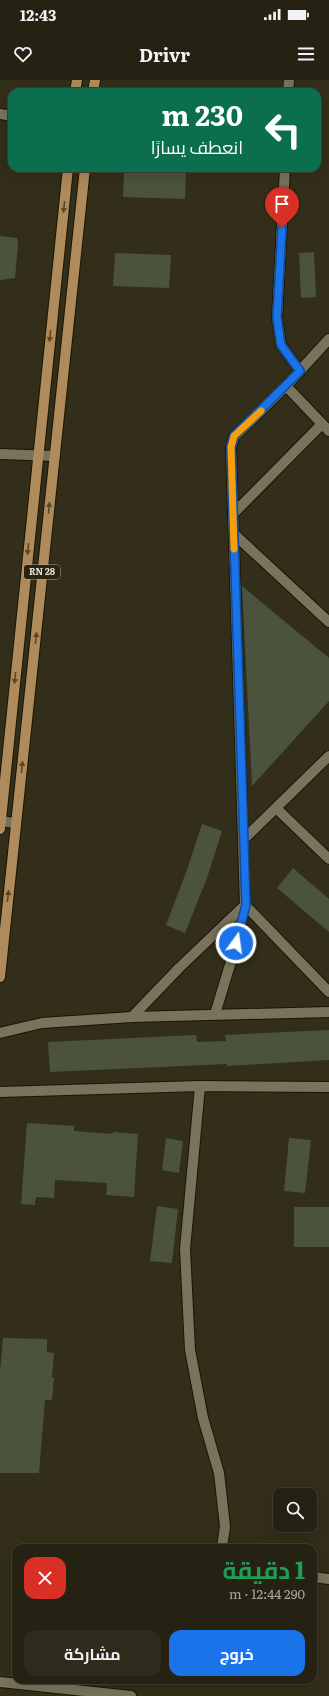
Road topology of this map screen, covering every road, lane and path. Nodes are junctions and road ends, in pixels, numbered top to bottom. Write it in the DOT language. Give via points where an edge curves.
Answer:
graph roads {
  1 [pos="68,172"];
  2 [pos="85,172"];
  3 [pos="284,172"];
  4 [pos="329,339"];
  5 [pos="300,371"];
  6 [pos="286,386"];
  7 [pos="325,428"];
  8 [pos="0,454"];
  9 [pos="38,455"];
  10 [pos="55,456"];
  11 [pos="233,514"];
  12 [pos="234,534"];
  13 [pos="329,622"];
  14 [pos="329,756"];
  15 [pos="276,808"];
  16 [pos="16,823"];
  17 [pos="0,824"];
  18 [pos="244,839"];
  19 [pos="329,859"];
  20 [pos="246,905"];
  21 [pos="0,977"];
  22 [pos="329,992"];
  23 [pos="329,1012"];
  24 [pos="215,1014"];
  25 [pos="132,1017"];
  26 [pos="0,1033"];
  27 [pos="200,1086"];
  28 [pos="329,1087"];
  29 [pos="0,1092"];
  30 [pos="223,1544"];
  31 [pos="317,1578"];
  32 [pos="329,1579"];
  33 [pos="0,1682"];
  34 [pos="12,1683"];
  35 [pos="19,1684"];
  36 [pos="131,1696"];
  1 -- 9 [label="main road, RN 28, one-way"];
  2 -- 10 [label="main road, RN 28"];
  3 -- 5 [label="street" via="277,318 281,345"];
  4 -- 5 [label="street"];
  5 -- 6 [label="street"];
  6 -- 7 [label="street"];
  6 -- 11 [label="street" via="234,436 231,447"];
  7 -- 11 [label="street"];
  8 -- 9 [label="street"];
  9 -- 10 [label="street"];
  9 -- 17 [label="main road, RN 28, one-way"];
  16 -- 10 [label="main road, RN 28, one-way"];
  11 -- 12 [label="street"];
  12 -- 13 [label="street"];
  12 -- 18 [label="street"];
  14 -- 15 [label="street"];
  15 -- 18 [label="street"];
  15 -- 19 [label="street"];
  16 -- 17 [label="street"];
  21 -- 16 [label="main road, RN 28, one-way"];
  18 -- 20 [label="street"];
  20 -- 22 [label="street"];
  20 -- 24 [label="street"];
  20 -- 25 [label="street" via="179,968"];
  23 -- 24 [label="street"];
  24 -- 25 [label="street"];
  25 -- 26 [label="street" via="42,1023"];
  27 -- 28 [label="street"];
  27 -- 29 [label="street"];
  27 -- 30 [label="street" via="185,1249 190,1350 203,1418 219,1473 225,1526"];
  31 -- 32 [label="street"];
  33 -- 34 [label="street"];
  35 -- 36 [label="street"];
}
